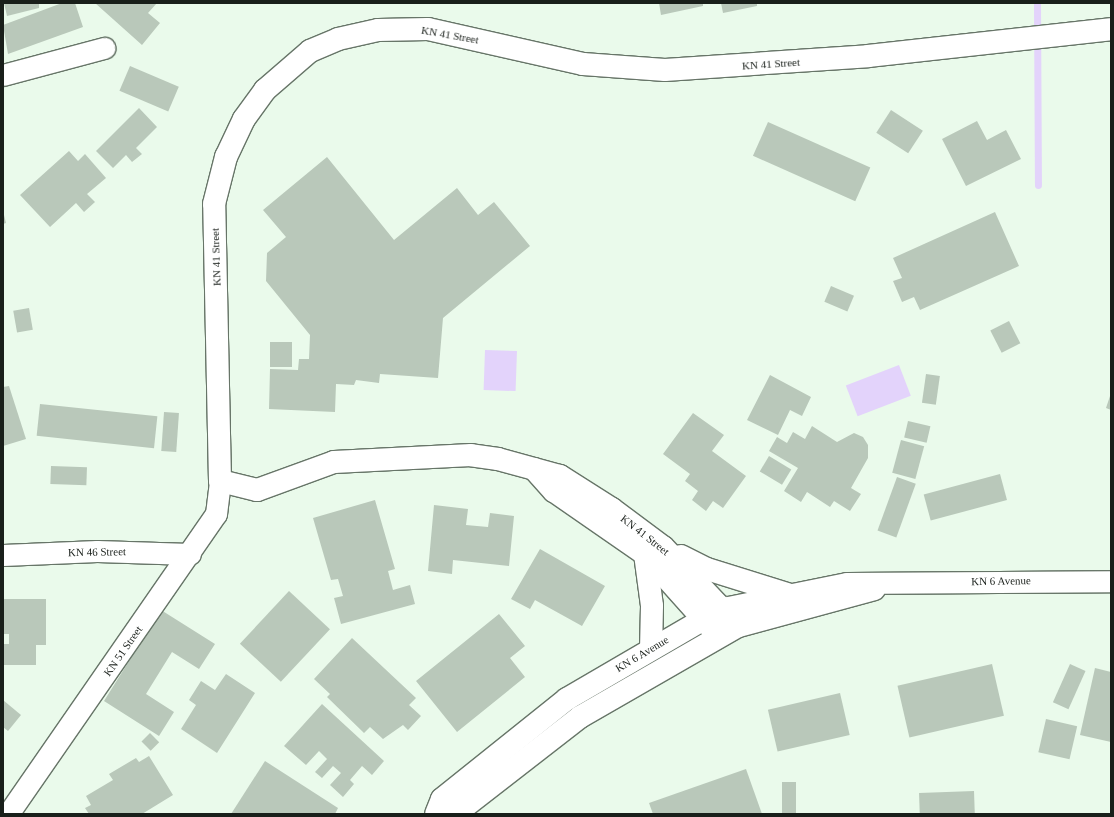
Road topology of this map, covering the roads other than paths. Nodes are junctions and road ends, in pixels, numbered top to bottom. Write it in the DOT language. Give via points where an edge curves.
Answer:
graph roads {
  1 [pos="1111,29"];
  2 [pos="104,48"];
  3 [pos="3,75"];
  4 [pos="220,480"];
  5 [pos="654,550"];
  6 [pos="3,554"];
  7 [pos="190,554"];
  8 [pos="1111,581"];
  9 [pos="892,583"];
  10 [pos="787,594"];
  11 [pos="723,608"];
  12 [pos="701,618"];
  13 [pos="738,626"];
  14 [pos="719,636"];
  15 [pos="651,649"];
  16 [pos="8,814"];
  17 [pos="436,814"];
  18 [pos="455,814"];
  1 -- 4 [label="main road, KN 41 Street" via="868,56 665,70 583,64 428,29 378,30 338,39 310,51 279,75 244,119 226,157 214,204"];
  2 -- 3 [label="street"];
  4 -- 5 [label="main road, KN 41 Street" via="257,490 334,462 471,455 534,469 554,491"];
  4 -- 7 [label="street, KN 51 Street" via="216,514"];
  5 -- 10 [label="main road"];
  5 -- 11 [label="main road, KN 41 Street"];
  5 -- 12 [label="main road, KN 41 Street"];
  5 -- 15 [label="main road"];
  6 -- 7 [label="street, KN 46 Street" via="97,551"];
  7 -- 16 [label="street, KN 51 Street"];
  8 -- 9 [label="street, KN 6 Avenue"];
  9 -- 10 [label="street, KN 6 Avenue" via="847,583"];
  9 -- 13 [label="street, KN 6 Avenue"];
  10 -- 11 [label="street, KN 6 Avenue"];
  11 -- 12 [label="main road, KN 6 Avenue"];
  11 -- 13 [label="main road, KN 41 Street"];
  12 -- 14 [label="main road, KN 41 Street"];
  12 -- 15 [label="main road, KN 6 Avenue"];
  13 -- 14 [label="main road, KN 6 Avenue"];
  14 -- 18 [label="main road, KN 6 Avenue" via="580,717"];
  15 -- 17 [label="main road, KN 6 Avenue" via="567,699 442,799"];
}
